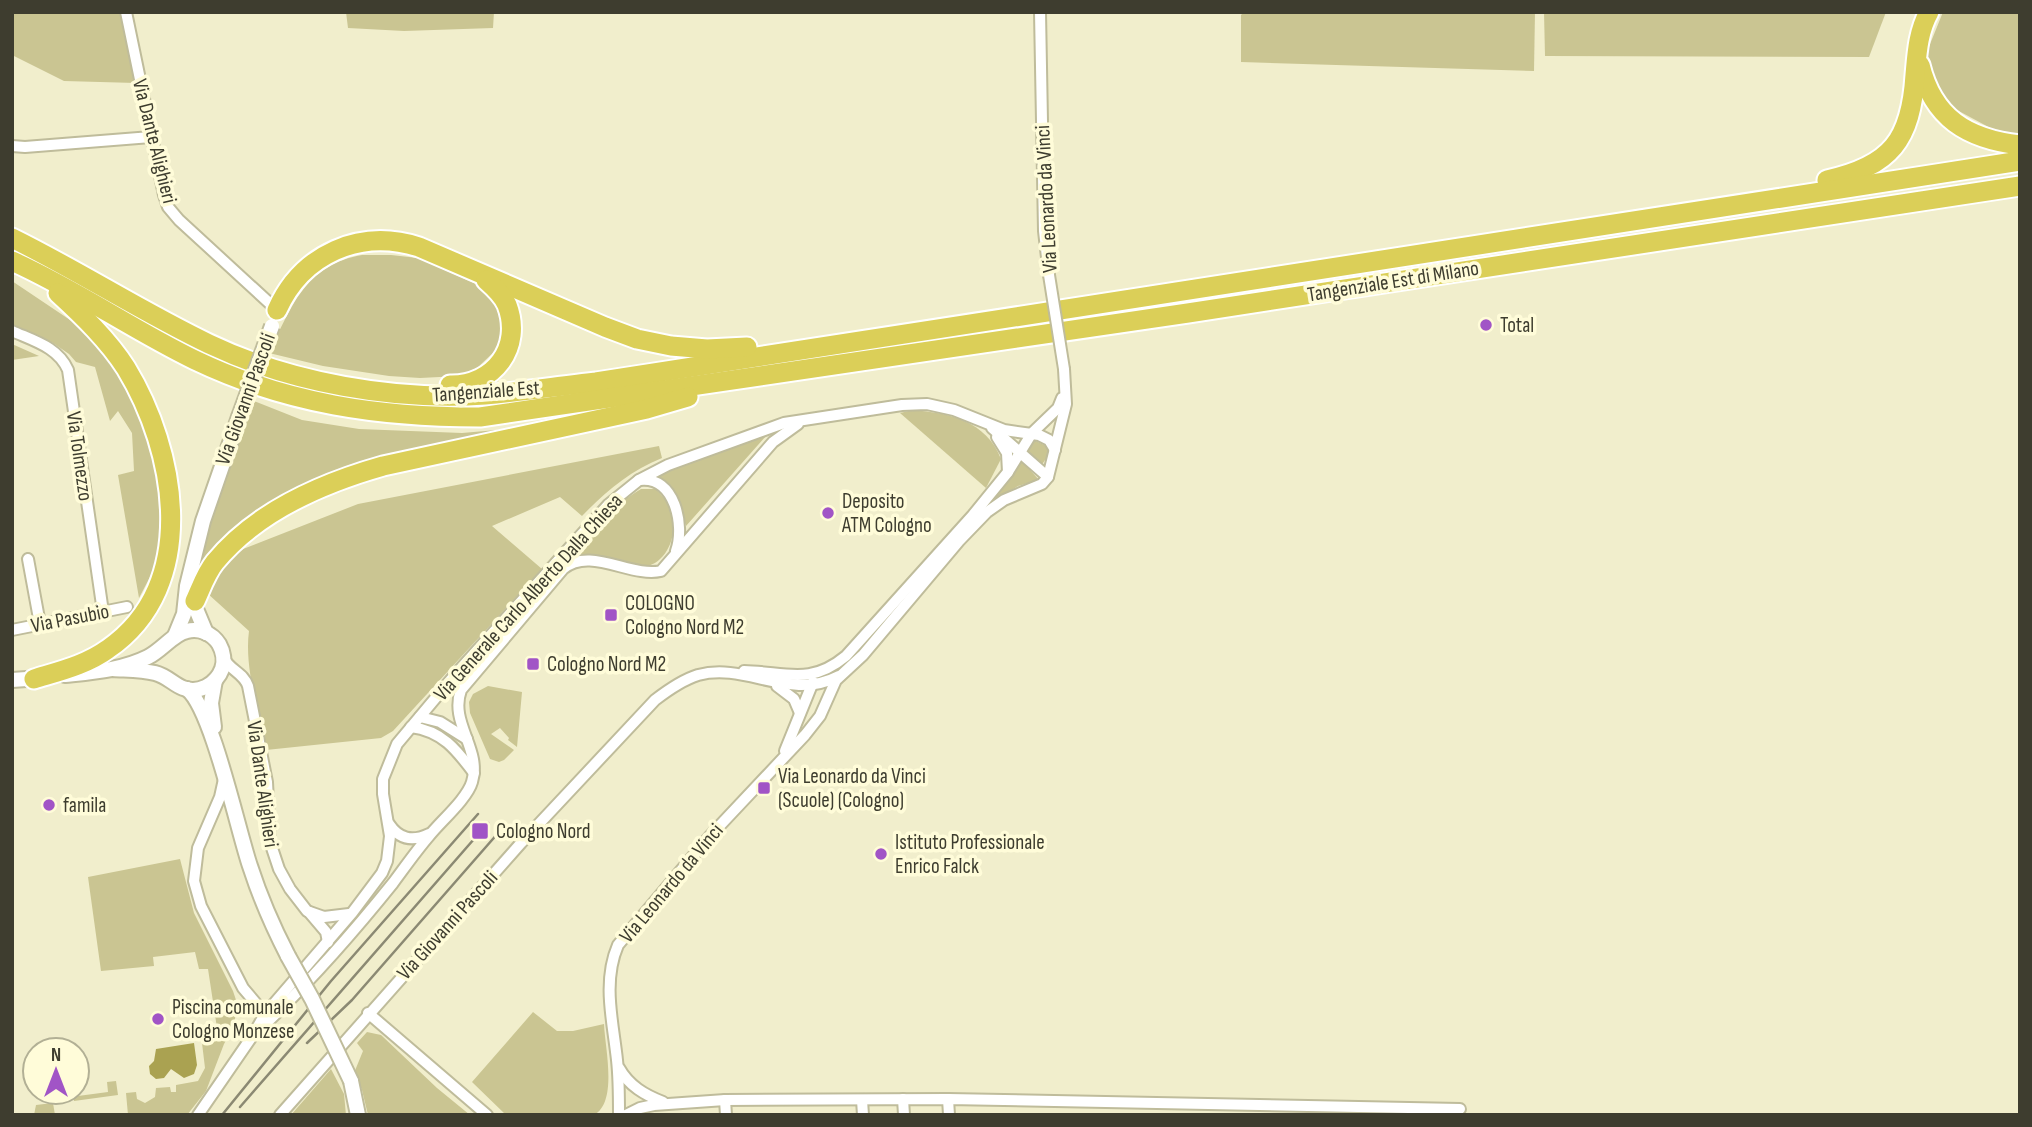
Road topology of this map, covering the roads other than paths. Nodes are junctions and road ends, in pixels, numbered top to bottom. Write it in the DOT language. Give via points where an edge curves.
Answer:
graph roads {
  1 [pos="126,12"];
  2 [pos="1040,12"];
  3 [pos="1930,12"];
  4 [pos="1917,47"];
  5 [pos="151,136"];
  6 [pos="2020,145"];
  7 [pos="12,146"];
  8 [pos="2020,161"];
  9 [pos="2020,186"];
  10 [pos="1672,216"];
  11 [pos="12,238"];
  12 [pos="12,261"];
  13 [pos="34,271"];
  14 [pos="477,272"];
  15 [pos="274,318"];
  16 [pos="988,321"];
  17 [pos="12,331"];
  18 [pos="287,372"];
  19 [pos="766,375"];
  20 [pos="1066,385"];
  21 [pos="812,418"];
  22 [pos="987,424"];
  23 [pos="1032,433"];
  24 [pos="1055,450"];
  25 [pos="1021,453"];
  26 [pos="1008,472"];
  27 [pos="1048,477"];
  28 [pos="639,480"];
  29 [pos="28,559"];
  30 [pos="665,568"];
  31 [pos="192,569"];
  32 [pos="195,601"];
  33 [pos="127,607"];
  34 [pos="103,612"];
  35 [pos="40,624"];
  36 [pos="12,630"];
  37 [pos="206,633"];
  38 [pos="171,640"];
  39 [pos="223,657"];
  40 [pos="113,669"];
  41 [pos="822,672"];
  42 [pos="700,675"];
  43 [pos="841,675"];
  44 [pos="800,676"];
  45 [pos="34,679"];
  46 [pos="171,679"];
  47 [pos="12,680"];
  48 [pos="215,680"];
  49 [pos="772,682"];
  50 [pos="813,684"];
  51 [pos="187,689"];
  52 [pos="825,704"];
  53 [pos="800,714"];
  54 [pos="420,717"];
  55 [pos="411,727"];
  56 [pos="467,739"];
  57 [pos="783,757"];
  58 [pos="219,760"];
  59 [pos="474,773"];
  60 [pos="224,777"];
  61 [pos="389,824"];
  62 [pos="430,834"];
  63 [pos="307,911"];
  64 [pos="352,913"];
  65 [pos="328,939"];
  66 [pos="328,959"];
  67 [pos="368,1013"];
  68 [pos="270,1014"];
  69 [pos="617,1064"];
  70 [pos="948,1099"];
  71 [pos="725,1100"];
  72 [pos="862,1100"];
  73 [pos="903,1100"];
  74 [pos="675,1104"];
  75 [pos="1460,1109"];
  76 [pos="198,1115"];
  77 [pos="280,1115"];
  78 [pos="358,1115"];
  79 [pos="488,1115"];
  80 [pos="619,1115"];
  81 [pos="626,1115"];
  82 [pos="640,1115"];
  83 [pos="726,1115"];
  84 [pos="863,1115"];
  85 [pos="904,1115"];
  86 [pos="949,1115"];
  1 -- 5 [label="street, Via Dante Alighieri"];
  2 -- 20 [label="street, Via Leonardo da Vinci, bridge" via="1044,231"];
  3 -- 4 [label="highway"];
  4 -- 6 [label="highway" via="1927,86 1944,114 1976,135"];
  4 -- 10 [label="highway" via="1909,123 1875,163 1849,175"];
  5 -- 7 [label="street"];
  5 -- 15 [label="street, Via Dante Alighieri" via="168,207"];
  8 -- 10 [label="highway, Tangenziale Est di Milano"];
  9 -- 19 [label="highway, Tangenziale Est di Milano"];
  10 -- 16 [label="highway, Tangenziale Est di Milano"];
  11 -- 18 [label="highway, Tangenziale Est" via="198,338"];
  12 -- 13 [label="highway, Tangenziale Est"];
  13 -- 19 [label="highway, Tangenziale Est" via="209,366 287,395 363,411 480,418"];
  13 -- 45 [label="highway" via="82,315 127,370 157,436 172,511 160,579 135,624 91,660"];
  14 -- 15 [label="highway" via="397,240 360,242 317,261 293,284"];
  14 -- 16 [label="highway" via="605,327 671,346 739,348"];
  14 -- 18 [label="highway" via="499,291 512,326 504,360 481,379 455,385 397,383"];
  15 -- 31 [label="street, Via Giovanni Pascoli, bridge" via="209,502"];
  16 -- 18 [label="highway, Tangenziale Est" via="485,395 421,396 331,384"];
  17 -- 34 [label="street, Via Tolmezzo" via="55,351 68,370"];
  19 -- 32 [label="highway" via="647,409 351,475 293,502 244,535 213,565"];
  20 -- 23 [label="street, Via Leonardo da Vinci" via="1058,408"];
  20 -- 24 [label="street, Via Leonardo da Vinci"];
  21 -- 22 [label="street, Via Generale Carlo Alberto Dalla Chiesa" via="927,404"];
  21 -- 28 [label="street, Via Generale Carlo Alberto Dalla Chiesa" via="701,452"];
  21 -- 30 [label="street, Via Generale Carlo Alberto Dalla Chiesa" via="773,442"];
  22 -- 23 [label="street, Via Generale Carlo Alberto Dalla Chiesa"];
  22 -- 25 [label="street, Via Generale Carlo Alberto Dalla Chiesa"];
  22 -- 26 [label="street" via="1007,453"];
  23 -- 24 [label="street, Via Generale Carlo Alberto Dalla Chiesa" via="1049,440"];
  23 -- 25 [label="street, Via Leonardo da Vinci"];
  24 -- 27 [label="street, Via Leonardo da Vinci"];
  25 -- 26 [label="street, Via Leonardo da Vinci"];
  25 -- 27 [label="street, Via Generale Carlo Alberto Dalla Chiesa"];
  26 -- 41 [label="street, Via Leonardo da Vinci" via="846,656"];
  27 -- 43 [label="street, Via Leonardo da Vinci" via="988,512"];
  28 -- 30 [label="street, Via Generale Carlo Alberto Dalla Chiesa" via="662,488 679,514 678,543"];
  28 -- 54 [label="street, Via Generale Carlo Alberto Dalla Chiesa" via="608,505"];
  29 -- 35 [label="street"];
  30 -- 56 [label="street, Via Generale Carlo Alberto Dalla Chiesa" via="650,572 587,561 566,567 464,684 457,710"];
  31 -- 32 [label="street, Via Giovanni Pascoli"];
  31 -- 38 [label="street, Via Giovanni Pascoli" via="184,614"];
  32 -- 37 [label="street, Via Giovanni Pascoli"];
  33 -- 34 [label="street, Via Pasubio"];
  34 -- 35 [label="street, Via Pasubio"];
  35 -- 36 [label="street, Via Pasubio"];
  37 -- 38 [label="street" via="189,630"];
  37 -- 39 [label="street" via="218,642"];
  38 -- 40 [label="street" via="146,658"];
  38 -- 46 [label="street" via="163,663"];
  39 -- 48 [label="street"];
  39 -- 63 [label="street, Via Dante Alighieri" via="248,686 267,782 272,852"];
  40 -- 45 [label="street"];
  40 -- 46 [label="street"];
  41 -- 44 [label="street, Via Leonardo da Vinci"];
  41 -- 50 [label="street, Via Leonardo da Vinci"];
  42 -- 44 [label="street, Via Leonardo da Vinci" via="725,670"];
  42 -- 49 [label="street, Via Giovanni Pascoli" via="726,673"];
  42 -- 67 [label="street, Via Giovanni Pascoli" via="655,700"];
  43 -- 50 [label="street, Via Giovanni Pascoli"];
  43 -- 52 [label="street, Via Leonardo da Vinci"];
  44 -- 50 [label="street, Via Leonardo da Vinci"];
  45 -- 47 [label="street"];
  46 -- 51 [label="street"];
  48 -- 51 [label="street" via="203,688"];
  48 -- 58 [label="street" via="211,703"];
  49 -- 50 [label="street, Via Giovanni Pascoli"];
  49 -- 53 [label="street" via="791,696"];
  50 -- 52 [label="street" via="823,693"];
  50 -- 53 [label="street, Via Leonardo da Vinci"];
  51 -- 58 [label="street" via="200,704"];
  52 -- 57 [label="street, Via Leonardo da Vinci" via="805,735"];
  53 -- 57 [label="street, Via Leonardo da Vinci"];
  54 -- 55 [label="street, Via Generale Carlo Alberto Dalla Chiesa"];
  54 -- 56 [label="street, Via Generale Carlo Alberto Dalla Chiesa" via="440,722"];
  55 -- 59 [label="street, Via Generale Carlo Alberto Dalla Chiesa" via="440,735"];
  55 -- 61 [label="street, Via Generale Carlo Alberto Dalla Chiesa" via="394,748 383,779"];
  56 -- 59 [label="street, Via Generale Carlo Alberto Dalla Chiesa"];
  57 -- 69 [label="street, Via Leonardo da Vinci" via="618,946 608,984"];
  58 -- 60 [label="street"];
  59 -- 62 [label="street, Via Generale Carlo Alberto Dalla Chiesa" via="467,792"];
  60 -- 68 [label="street" via="198,848 194,881 201,906 243,988"];
  60 -- 78 [label="street, bridge" via="254,879 351,1080"];
  61 -- 62 [label="street" via="409,839"];
  61 -- 64 [label="street, Via Generale Carlo Alberto Dalla Chiesa" via="384,868"];
  62 -- 66 [label="street, Via Generale Carlo Alberto Dalla Chiesa"];
  63 -- 64 [label="street" via="331,917"];
  63 -- 65 [label="street, Via Dante Alighieri"];
  64 -- 65 [label="street, Via Generale Carlo Alberto Dalla Chiesa"];
  65 -- 66 [label="street"];
  65 -- 68 [label="street, Via Generale Carlo Alberto Dalla Chiesa"];
  66 -- 68 [label="street, Via Generale Carlo Alberto Dalla Chiesa" via="296,997"];
  67 -- 77 [label="street, Via Giovanni Pascoli"];
  67 -- 79 [label="street"];
  68 -- 76 [label="street, Via Generale Carlo Alberto Dalla Chiesa"];
  69 -- 74 [label="street" via="637,1089"];
  69 -- 80 [label="street, Via Leonardo da Vinci"];
  70 -- 73 [label="street"];
  70 -- 75 [label="street"];
  70 -- 86 [label="street"];
  71 -- 72 [label="street"];
  71 -- 74 [label="street"];
  71 -- 83 [label="street"];
  72 -- 73 [label="street"];
  72 -- 84 [label="street"];
  73 -- 85 [label="street"];
  74 -- 81 [label="street" via="640,1108"];
  74 -- 82 [label="street"];
}
